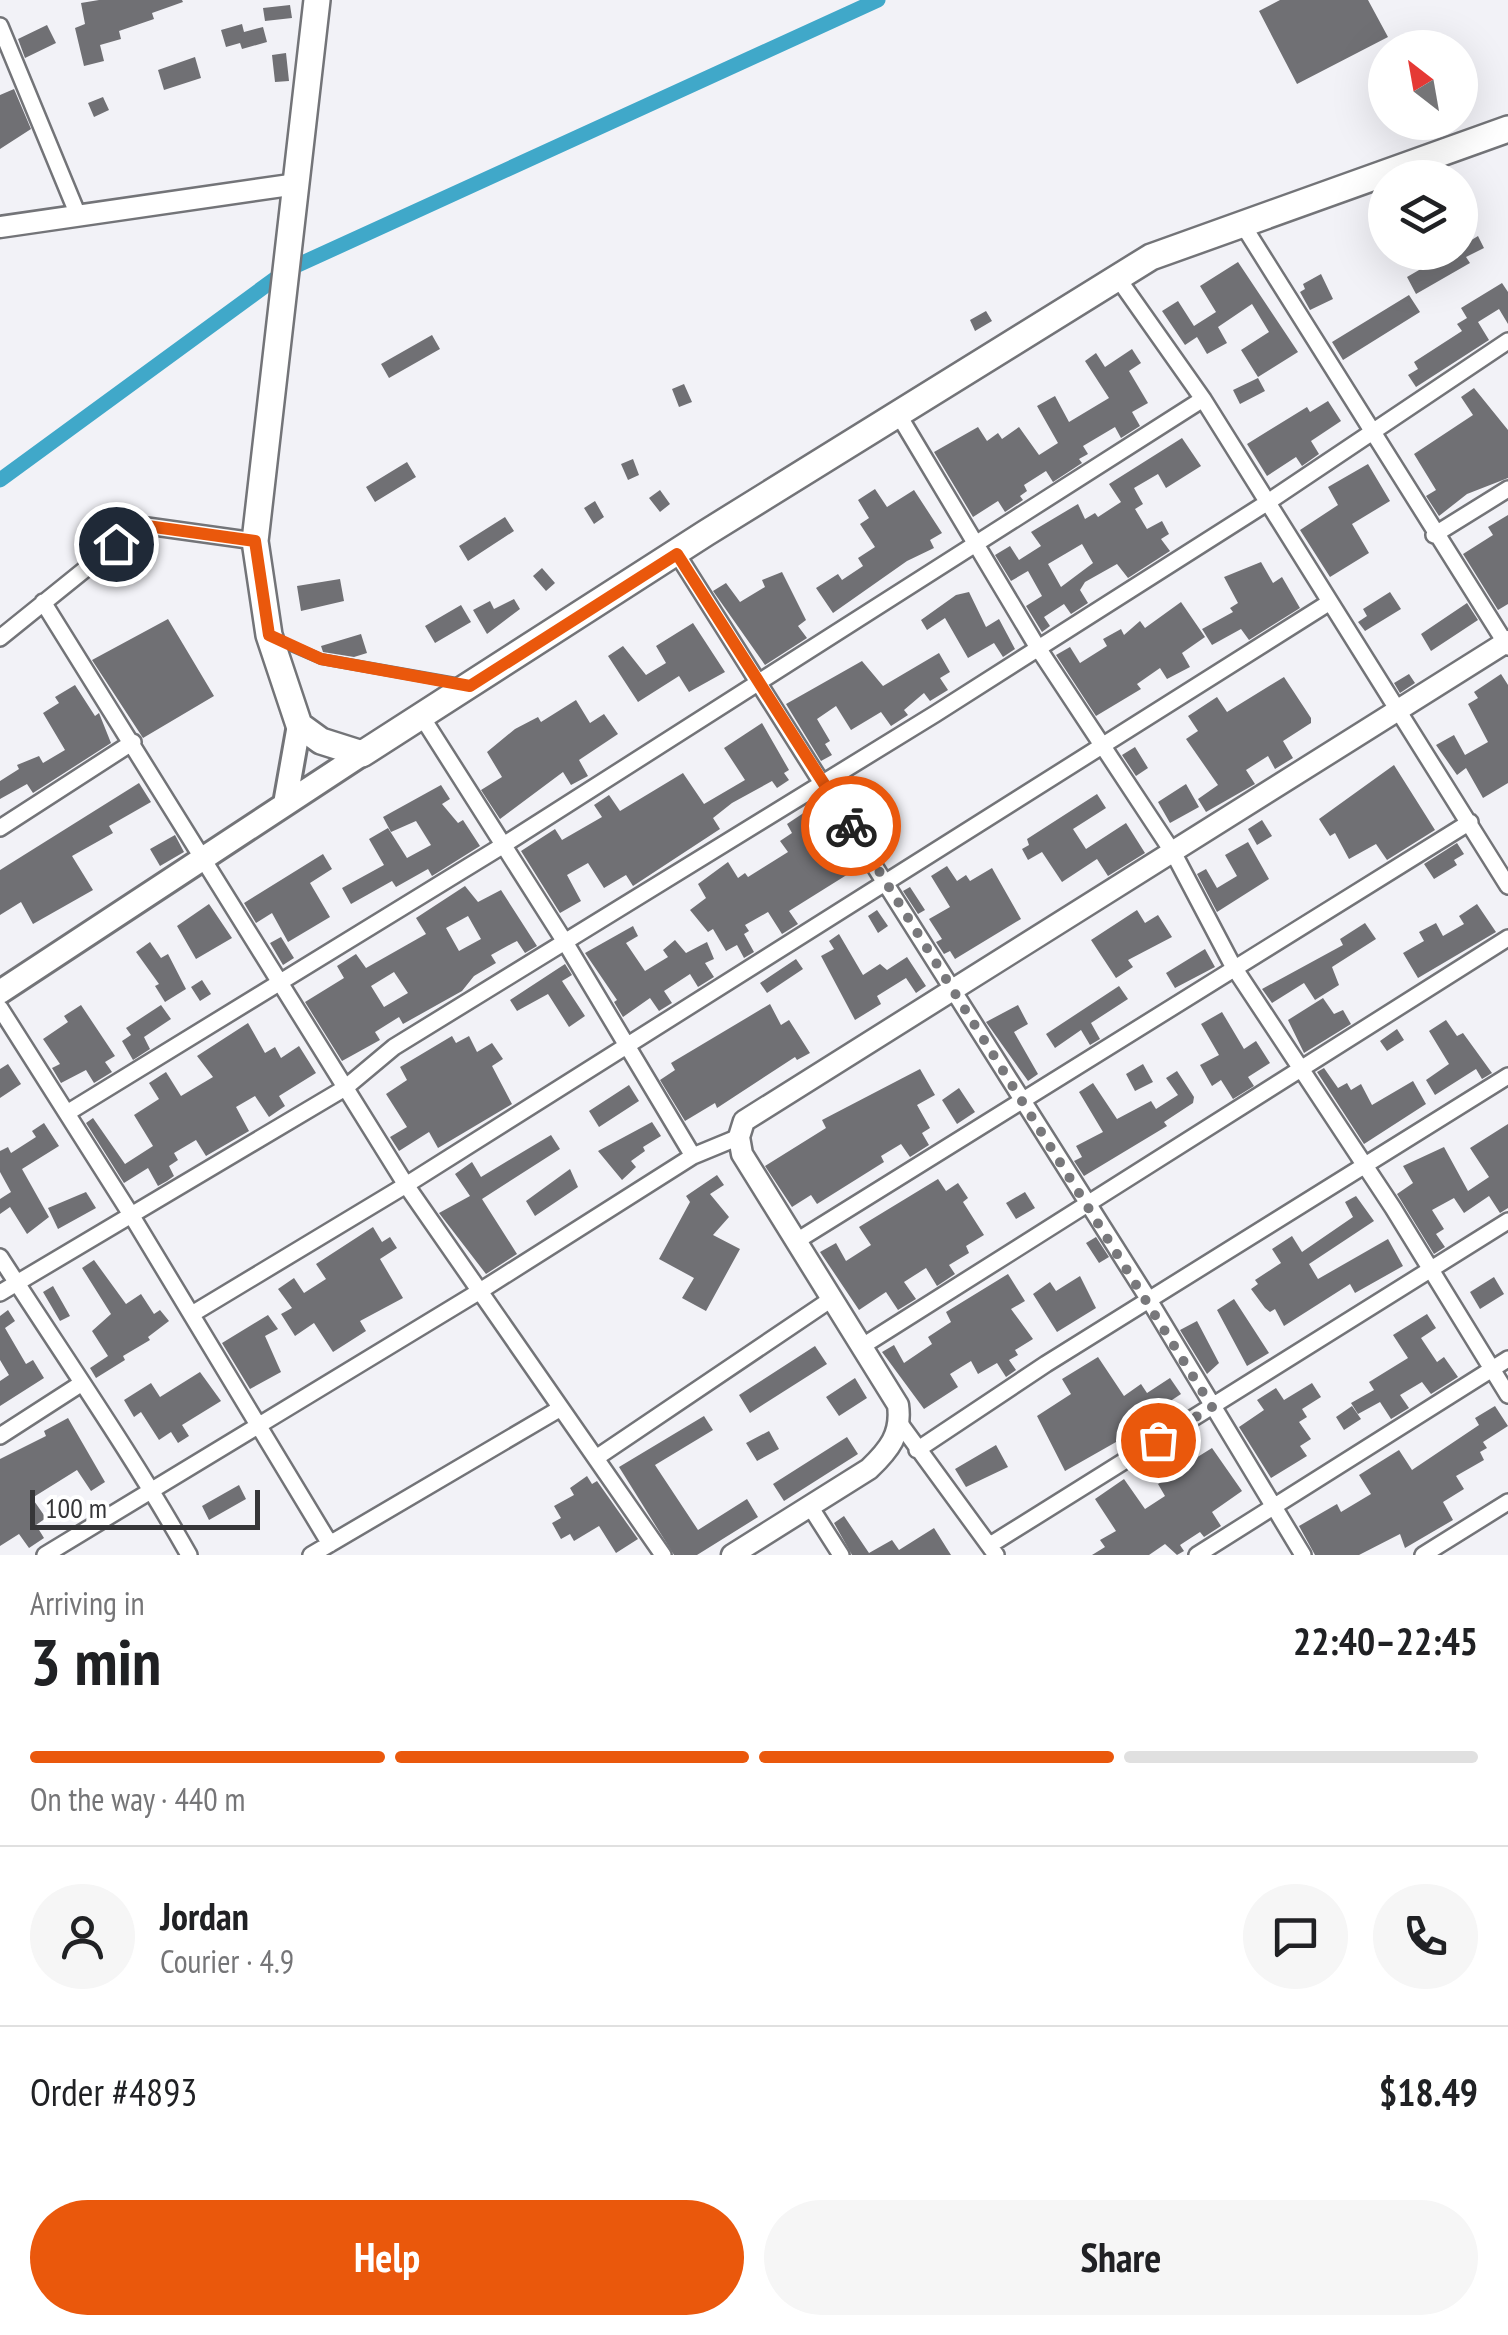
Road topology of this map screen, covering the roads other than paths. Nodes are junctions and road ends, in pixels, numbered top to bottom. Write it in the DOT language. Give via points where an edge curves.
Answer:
graph roads {
  1 [pos="318,0"];
  2 [pos="0,26"];
  3 [pos="1508,130"];
  4 [pos="296,184"];
  5 [pos="78,215"];
  6 [pos="1241,222"];
  7 [pos="0,227"];
  8 [pos="1117,277"];
  9 [pos="1508,341"];
  10 [pos="1203,398"];
  11 [pos="898,414"];
  12 [pos="1370,433"];
  13 [pos="1508,489"];
  14 [pos="1266,504"];
  15 [pos="1434,535"];
  16 [pos="255,541"];
  17 [pos="977,545"];
  18 [pos="677,554"];
  19 [pos="43,602"];
  20 [pos="1330,602"];
  21 [pos="269,635"];
  22 [pos="0,638"];
  23 [pos="1507,643"];
  24 [pos="1038,648"];
  25 [pos="756,683"];
  26 [pos="470,686"];
  27 [pos="1401,710"];
  28 [pos="422,718"];
  29 [pos="299,725"];
  30 [pos="132,742"];
  31 [pos="1102,748"];
  32 [pos="362,754"];
  33 [pos="822,782"];
  34 [pos="284,804"];
  35 [pos="1470,822"];
  36 [pos="0,828"];
  37 [pos="502,846"];
  38 [pos="1174,854"];
  39 [pos="206,858"];
  40 [pos="886,881"];
  41 [pos="1508,886"];
  42 [pos="1508,938"];
  43 [pos="565,942"];
  44 [pos="1233,966"];
  45 [pos="280,978"];
  46 [pos="953,990"];
  47 [pos="0,992"];
  48 [pos="0,1008"];
  49 [pos="626,1048"];
  50 [pos="1300,1068"];
  51 [pos="1508,1076"];
  52 [pos="345,1088"];
  53 [pos="1021,1100"];
  54 [pos="67,1113"];
  55 [pos="739,1138"];
  56 [pos="693,1156"];
  57 [pos="1365,1166"];
  58 [pos="406,1185"];
  59 [pos="1087,1202"];
  60 [pos="130,1213"];
  61 [pos="1508,1220"];
  62 [pos="795,1242"];
  63 [pos="0,1257"];
  64 [pos="1430,1270"];
  65 [pos="16,1282"];
  66 [pos="480,1291"];
  67 [pos="0,1293"];
  68 [pos="830,1300"];
  69 [pos="1149,1300"];
  70 [pos="192,1314"];
  71 [pos="861,1347"];
  72 [pos="1508,1359"];
  73 [pos="1491,1370"];
  74 [pos="79,1385"];
  75 [pos="1508,1396"];
  76 [pos="1212,1407"];
  77 [pos="562,1408"];
  78 [pos="258,1424"];
  79 [pos="901,1426"];
  80 [pos="0,1436"];
  81 [pos="918,1450"];
  82 [pos="596,1458"];
  83 [pos="151,1489"];
  84 [pos="1508,1502"];
  85 [pos="1272,1507"];
  86 [pos="811,1508"];
  87 [pos="330,1544"];
  88 [pos="993,1550"];
  89 [pos="45,1555"];
  90 [pos="189,1555"];
  91 [pos="311,1555"];
  92 [pos="663,1555"];
  93 [pos="732,1555"];
  94 [pos="841,1555"];
  95 [pos="1197,1555"];
  96 [pos="1304,1555"];
  97 [pos="1423,1555"];
  1 -- 4 [label="main road"];
  2 -- 5 [label="street"];
  3 -- 6 [label="main road"];
  4 -- 5 [label="street"];
  4 -- 16 [label="main road"];
  5 -- 7 [label="street"];
  6 -- 8 [label="main road"];
  6 -- 12 [label="street"];
  8 -- 10 [label="street"];
  8 -- 11 [label="main road"];
  9 -- 12 [label="street"];
  10 -- 14 [label="street"];
  10 -- 17 [label="street"];
  11 -- 17 [label="street"];
  11 -- 18 [label="main road"];
  12 -- 14 [label="street"];
  12 -- 15 [label="street"];
  13 -- 15 [label="street"];
  14 -- 20 [label="street"];
  14 -- 24 [label="street"];
  15 -- 23 [label="street"];
  16 -- 19 [label="street" via="140,525"];
  16 -- 21 [label="main road"];
  17 -- 24 [label="street"];
  17 -- 25 [label="street"];
  18 -- 25 [label="street"];
  18 -- 26 [label="main road"];
  19 -- 22 [label="street"];
  19 -- 30 [label="street"];
  20 -- 27 [label="street"];
  20 -- 31 [label="street"];
  21 -- 26 [label="lane" via="321,659"];
  21 -- 29 [label="main road"];
  23 -- 27 [label="street"];
  24 -- 31 [label="street"];
  24 -- 33 [label="street"];
  25 -- 33 [label="street"];
  25 -- 37 [label="street"];
  26 -- 28 [label="main road"];
  27 -- 35 [label="street"];
  27 -- 38 [label="street"];
  28 -- 32 [label="main road"];
  28 -- 37 [label="street"];
  29 -- 32 [label="main road" via="321,742"];
  29 -- 34 [label="main road"];
  30 -- 36 [label="street"];
  30 -- 39 [label="street"];
  31 -- 38 [label="street"];
  31 -- 40 [label="street"];
  32 -- 34 [label="main road"];
  33 -- 40 [label="street"];
  33 -- 43 [label="street"];
  34 -- 39 [label="main road"];
  35 -- 41 [label="street"];
  35 -- 44 [label="street"];
  37 -- 43 [label="street"];
  37 -- 45 [label="street"];
  38 -- 44 [label="street"];
  38 -- 46 [label="street"];
  39 -- 45 [label="street"];
  39 -- 47 [label="main road"];
  40 -- 46 [label="street"];
  40 -- 49 [label="street"];
  42 -- 50 [label="street"];
  43 -- 49 [label="street"];
  43 -- 52 [label="street" via="394,1047"];
  44 -- 50 [label="street"];
  44 -- 53 [label="street"];
  45 -- 52 [label="street"];
  45 -- 54 [label="street"];
  46 -- 53 [label="street"];
  46 -- 55 [label="street" via="744,1121"];
  48 -- 54 [label="street"];
  49 -- 56 [label="street"];
  49 -- 58 [label="street"];
  50 -- 57 [label="street"];
  50 -- 59 [label="street"];
  51 -- 57 [label="street"];
  52 -- 58 [label="street"];
  52 -- 60 [label="street"];
  53 -- 59 [label="street"];
  53 -- 62 [label="street"];
  54 -- 60 [label="street"];
  55 -- 56 [label="street"];
  55 -- 62 [label="street"];
  56 -- 66 [label="street"];
  57 -- 64 [label="street"];
  57 -- 69 [label="street"];
  58 -- 66 [label="street"];
  58 -- 70 [label="street"];
  59 -- 69 [label="street"];
  59 -- 71 [label="street"];
  60 -- 65 [label="street"];
  60 -- 70 [label="street"];
  61 -- 64 [label="street"];
  62 -- 68 [label="street"];
  63 -- 65 [label="street"];
  64 -- 73 [label="street"];
  64 -- 76 [label="street"];
  65 -- 67 [label="street"];
  65 -- 74 [label="street"];
  66 -- 77 [label="street"];
  66 -- 78 [label="street"];
  68 -- 71 [label="street"];
  68 -- 82 [label="street"];
  69 -- 76 [label="street"];
  69 -- 81 [label="street"];
  70 -- 78 [label="street"];
  71 -- 79 [label="street" via="898,1405"];
  72 -- 73 [label="street"];
  73 -- 75 [label="street"];
  73 -- 85 [label="street"];
  74 -- 80 [label="street"];
  74 -- 83 [label="street"];
  76 -- 85 [label="street"];
  76 -- 88 [label="street"];
  77 -- 82 [label="street"];
  77 -- 87 [label="street"];
  78 -- 83 [label="street"];
  78 -- 87 [label="street"];
  79 -- 81 [label="street"];
  79 -- 86 [label="street" via="888,1451"];
  81 -- 88 [label="street"];
  82 -- 92 [label="street"];
  83 -- 89 [label="street"];
  83 -- 90 [label="street"];
  84 -- 97 [label="street"];
  85 -- 95 [label="street"];
  85 -- 96 [label="street"];
  86 -- 93 [label="street"];
  86 -- 94 [label="street"];
  87 -- 91 [label="street"];
}
